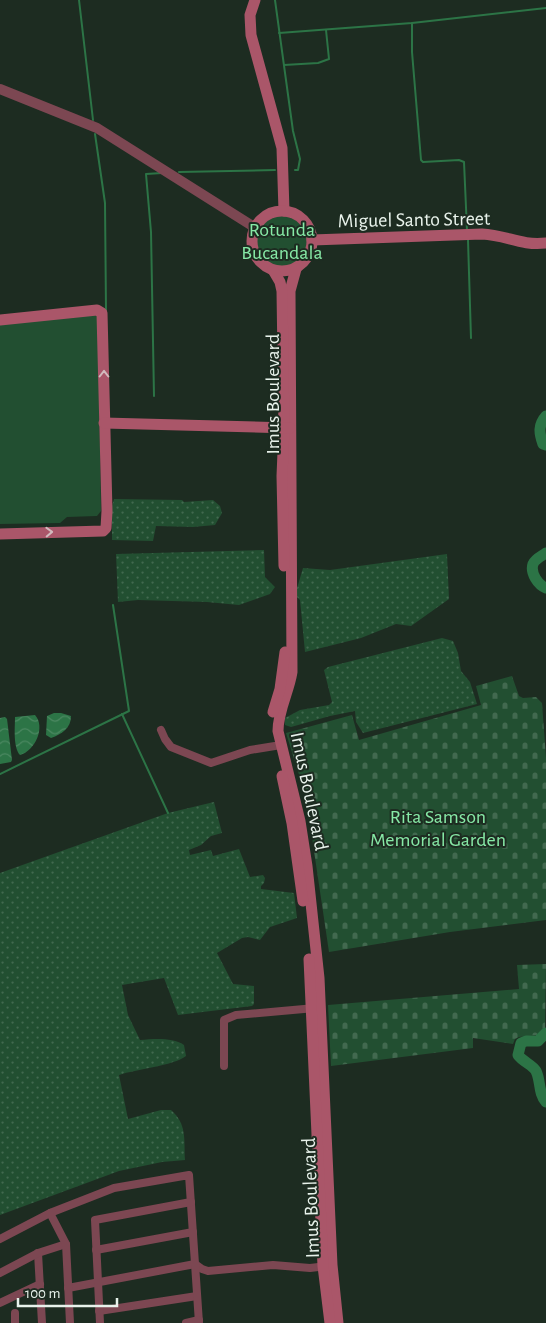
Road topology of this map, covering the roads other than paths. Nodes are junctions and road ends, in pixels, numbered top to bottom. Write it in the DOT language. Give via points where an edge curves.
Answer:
graph roads {
  1 [pos="255,0"];
  2 [pos="0,89"];
  3 [pos="284,210"];
  4 [pos="254,227"];
  5 [pos="312,240"];
  6 [pos="546,243"];
  7 [pos="296,269"];
  8 [pos="272,270"];
  9 [pos="0,320"];
  10 [pos="104,423"];
  11 [pos="287,428"];
  12 [pos="0,534"];
  13 [pos="161,730"];
  14 [pos="278,746"];
  15 [pos="316,1008"];
  16 [pos="224,1066"];
  17 [pos="191,1202"];
  18 [pos="50,1213"];
  19 [pos="193,1232"];
  20 [pos="0,1239"];
  21 [pos="66,1244"];
  22 [pos="96,1250"];
  23 [pos="38,1253"];
  24 [pos="195,1264"];
  25 [pos="328,1266"];
  26 [pos="0,1273"];
  27 [pos="98,1282"];
  28 [pos="40,1284"];
  29 [pos="68,1288"];
  30 [pos="197,1296"];
  31 [pos="0,1303"];
  32 [pos="99,1311"];
  33 [pos="15,1313"];
  34 [pos="199,1322"];
  35 [pos="15,1323"];
  36 [pos="42,1323"];
  37 [pos="70,1323"];
  38 [pos="100,1323"];
  39 [pos="186,1323"];
  40 [pos="330,1323"];
  41 [pos="338,1323"];
  1 -- 3 [label="main road" via="250,15 251,35 282,148"];
  2 -- 4 [label="street" via="97,128"];
  3 -- 4 [label="main road" via="265,216"];
  3 -- 5 [label="main road" via="302,218 310,228"];
  4 -- 8 [label="main road" via="252,250 263,266"];
  5 -- 6 [label="main road, Miguel Santo Street" via="477,234 525,244"];
  5 -- 7 [label="main road" via="309,256"];
  7 -- 8 [label="main road"];
  7 -- 11 [label="main road, Imus Boulevard" via="290,291"];
  8 -- 11 [label="main road, Imus Boulevard" via="282,291"];
  10 -- 9 [label="main road, one-way" via="103,319 100,311"];
  10 -- 11 [label="main road"];
  12 -- 10 [label="main road, one-way" via="106,530"];
  11 -- 14 [label="main road, Imus Boulevard" via="282,476 285,654 280,689 270,722"];
  13 -- 14 [label="street" via="172,746 212,762 250,750"];
  14 -- 15 [label="main road, Imus Boulevard" via="296,822"];
  15 -- 16 [label="street" via="236,1015 224,1020"];
  15 -- 25 [label="main road, Imus Boulevard"];
  17 -- 18 [label="street" via="188,1175 114,1188"];
  17 -- 19 [label="street"];
  17 -- 22 [label="street" via="95,1220"];
  18 -- 20 [label="street"];
  18 -- 21 [label="street"];
  19 -- 22 [label="street"];
  19 -- 24 [label="street"];
  21 -- 23 [label="street"];
  21 -- 29 [label="street"];
  22 -- 27 [label="street"];
  23 -- 26 [label="street"];
  23 -- 28 [label="street"];
  24 -- 25 [label="street" via="208,1270 273,1265"];
  24 -- 27 [label="street"];
  24 -- 30 [label="street"];
  25 -- 40 [label="main road, Imus Boulevard"];
  25 -- 41 [label="main road, Imus Boulevard"];
  27 -- 29 [label="street"];
  27 -- 32 [label="street"];
  28 -- 31 [label="street"];
  28 -- 36 [label="street"];
  29 -- 37 [label="street"];
  30 -- 32 [label="street"];
  30 -- 34 [label="street"];
  32 -- 38 [label="street"];
  33 -- 35 [label="street"];
  34 -- 39 [label="street"];
}
